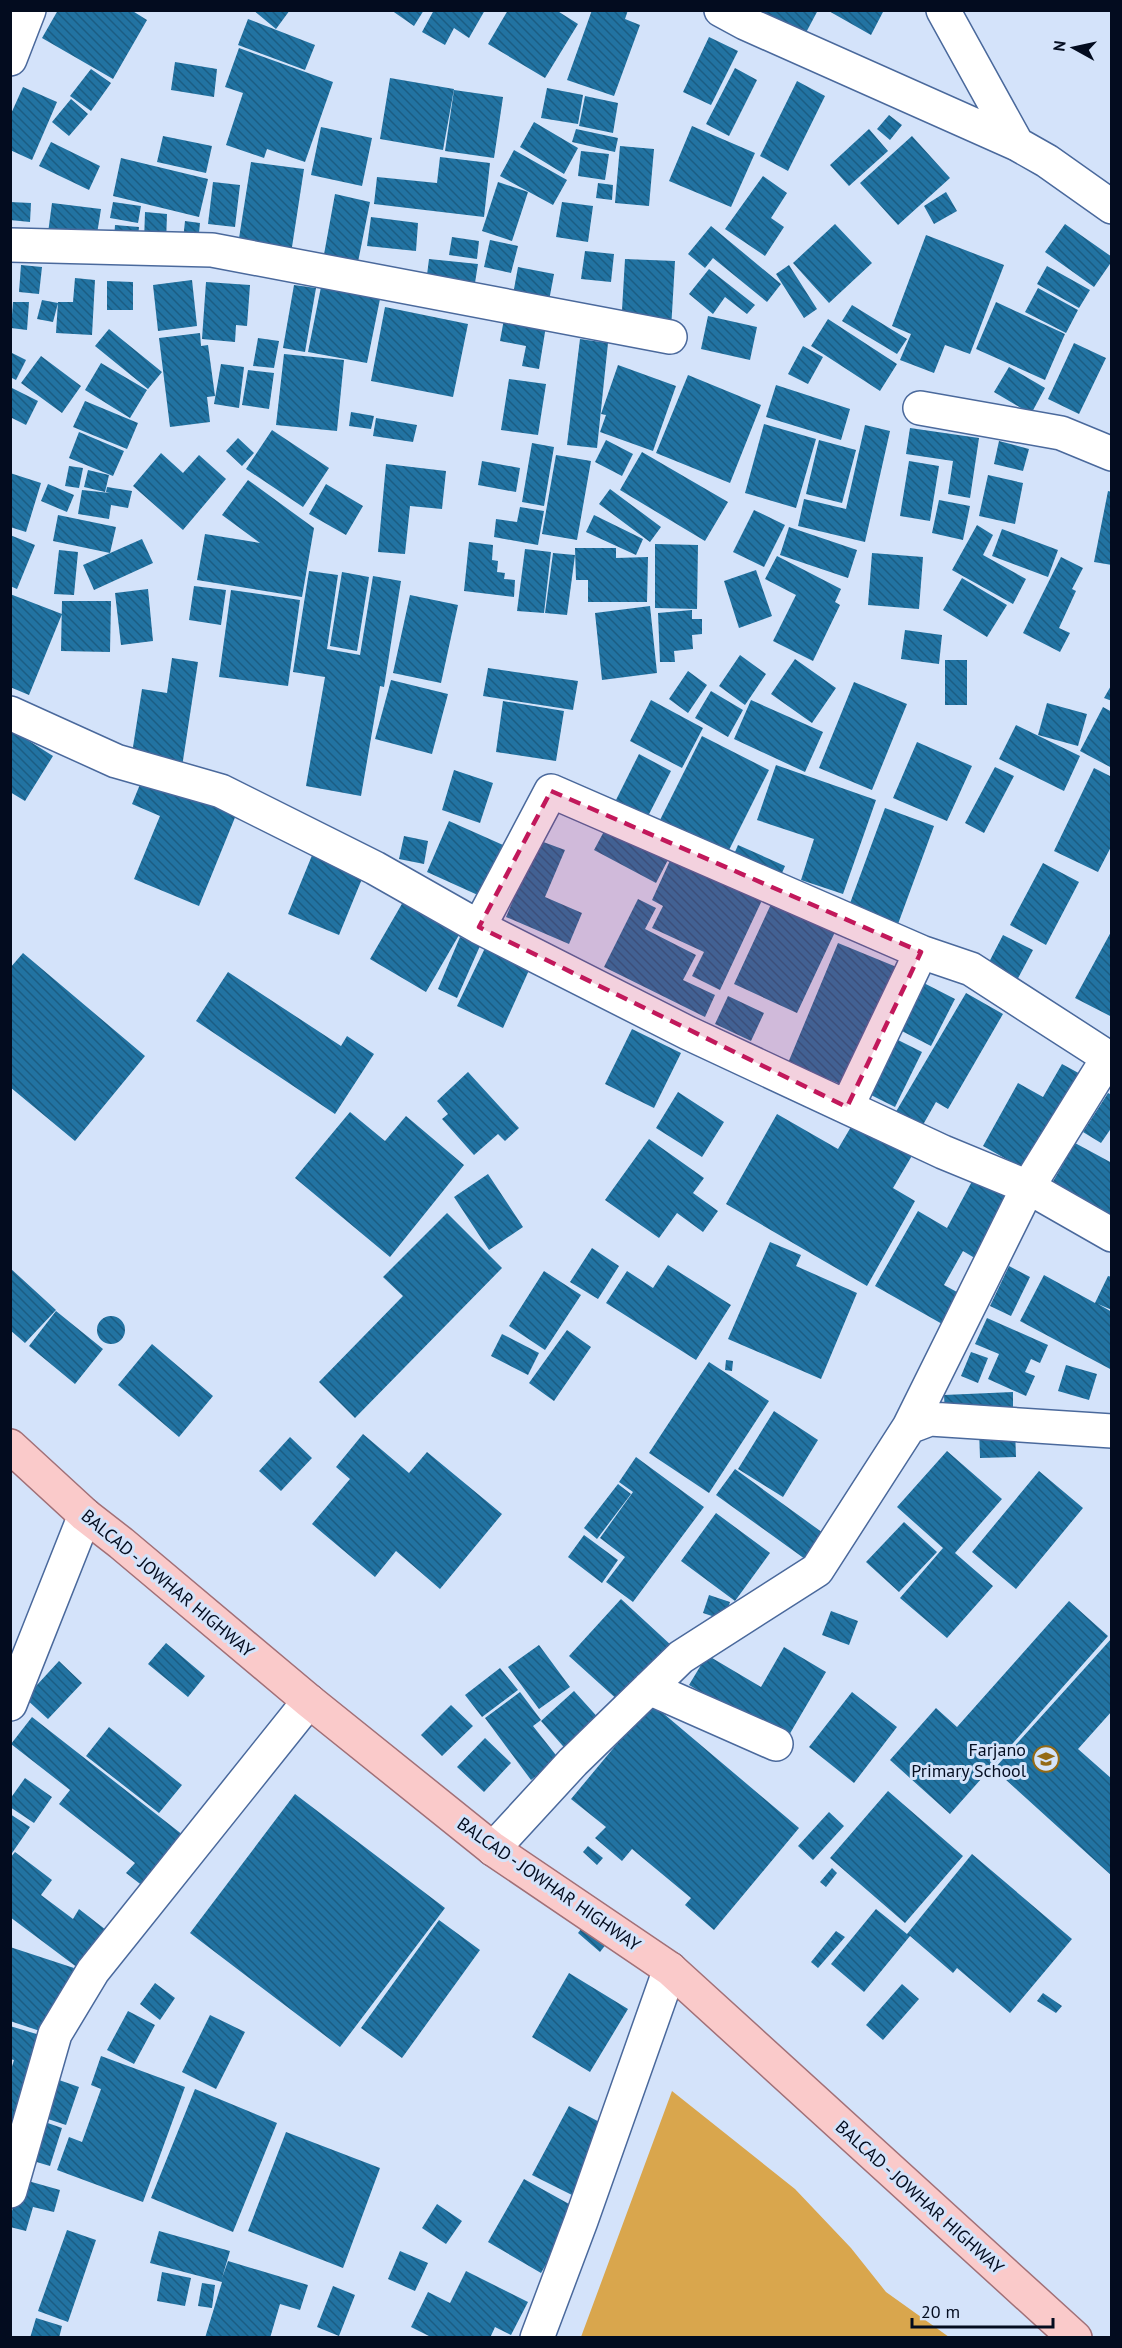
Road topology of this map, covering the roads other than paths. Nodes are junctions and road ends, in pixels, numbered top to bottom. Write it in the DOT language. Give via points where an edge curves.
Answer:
graph roads {
  1 [pos="29,10"];
  2 [pos="721,10"];
  3 [pos="943,10"];
  4 [pos="10,59"];
  5 [pos="1017,144"];
  6 [pos="1112,207"];
  7 [pos="10,244"];
  8 [pos="670,338"];
  9 [pos="920,408"];
  10 [pos="1112,454"];
  11 [pos="10,713"];
  12 [pos="479,927"];
  13 [pos="921,952"];
  14 [pos="1110,1059"];
  15 [pos="847,1107"];
  16 [pos="1028,1187"];
  17 [pos="1112,1235"];
  18 [pos="909,1426"];
  19 [pos="1112,1431"];
  20 [pos="10,1446"];
  21 [pos="86,1515"];
  22 [pos="649,1688"];
  23 [pos="309,1701"];
  24 [pos="10,1704"];
  25 [pos="776,1744"];
  26 [pos="493,1849"];
  27 [pos="670,1969"];
  28 [pos="10,2191"];
  29 [pos="537,2337"];
  30 [pos="1075,2337"];
  1 -- 4 [label="street"];
  2 -- 5 [label="street"];
  3 -- 5 [label="street"];
  5 -- 6 [label="street"];
  7 -- 8 [label="street" via="212,249"];
  9 -- 10 [label="street" via="1061,433"];
  11 -- 12 [label="street" via="116,761 221,791 375,868"];
  12 -- 13 [label="street" via="551,791"];
  12 -- 15 [label="street" via="688,1033"];
  13 -- 14 [label="street" via="971,969"];
  13 -- 15 [label="street"];
  14 -- 16 [label="street"];
  15 -- 16 [label="street"];
  16 -- 17 [label="street"];
  16 -- 18 [label="street"];
  18 -- 19 [label="street" via="930,1419"];
  18 -- 22 [label="street" via="817,1570 681,1657"];
  20 -- 21 [label="main road, BALCAD - JOWHAR HIGHWAY"];
  21 -- 23 [label="main road, BALCAD - JOWHAR HIGHWAY"];
  21 -- 24 [label="street"];
  22 -- 25 [label="street"];
  22 -- 26 [label="street" via="573,1762"];
  23 -- 26 [label="main road, BALCAD - JOWHAR HIGHWAY"];
  23 -- 28 [label="street" via="93,1971 55,2034"];
  26 -- 27 [label="main road, BALCAD - JOWHAR HIGHWAY"];
  27 -- 29 [label="street"];
  27 -- 30 [label="main road, BALCAD - JOWHAR HIGHWAY"];
}
